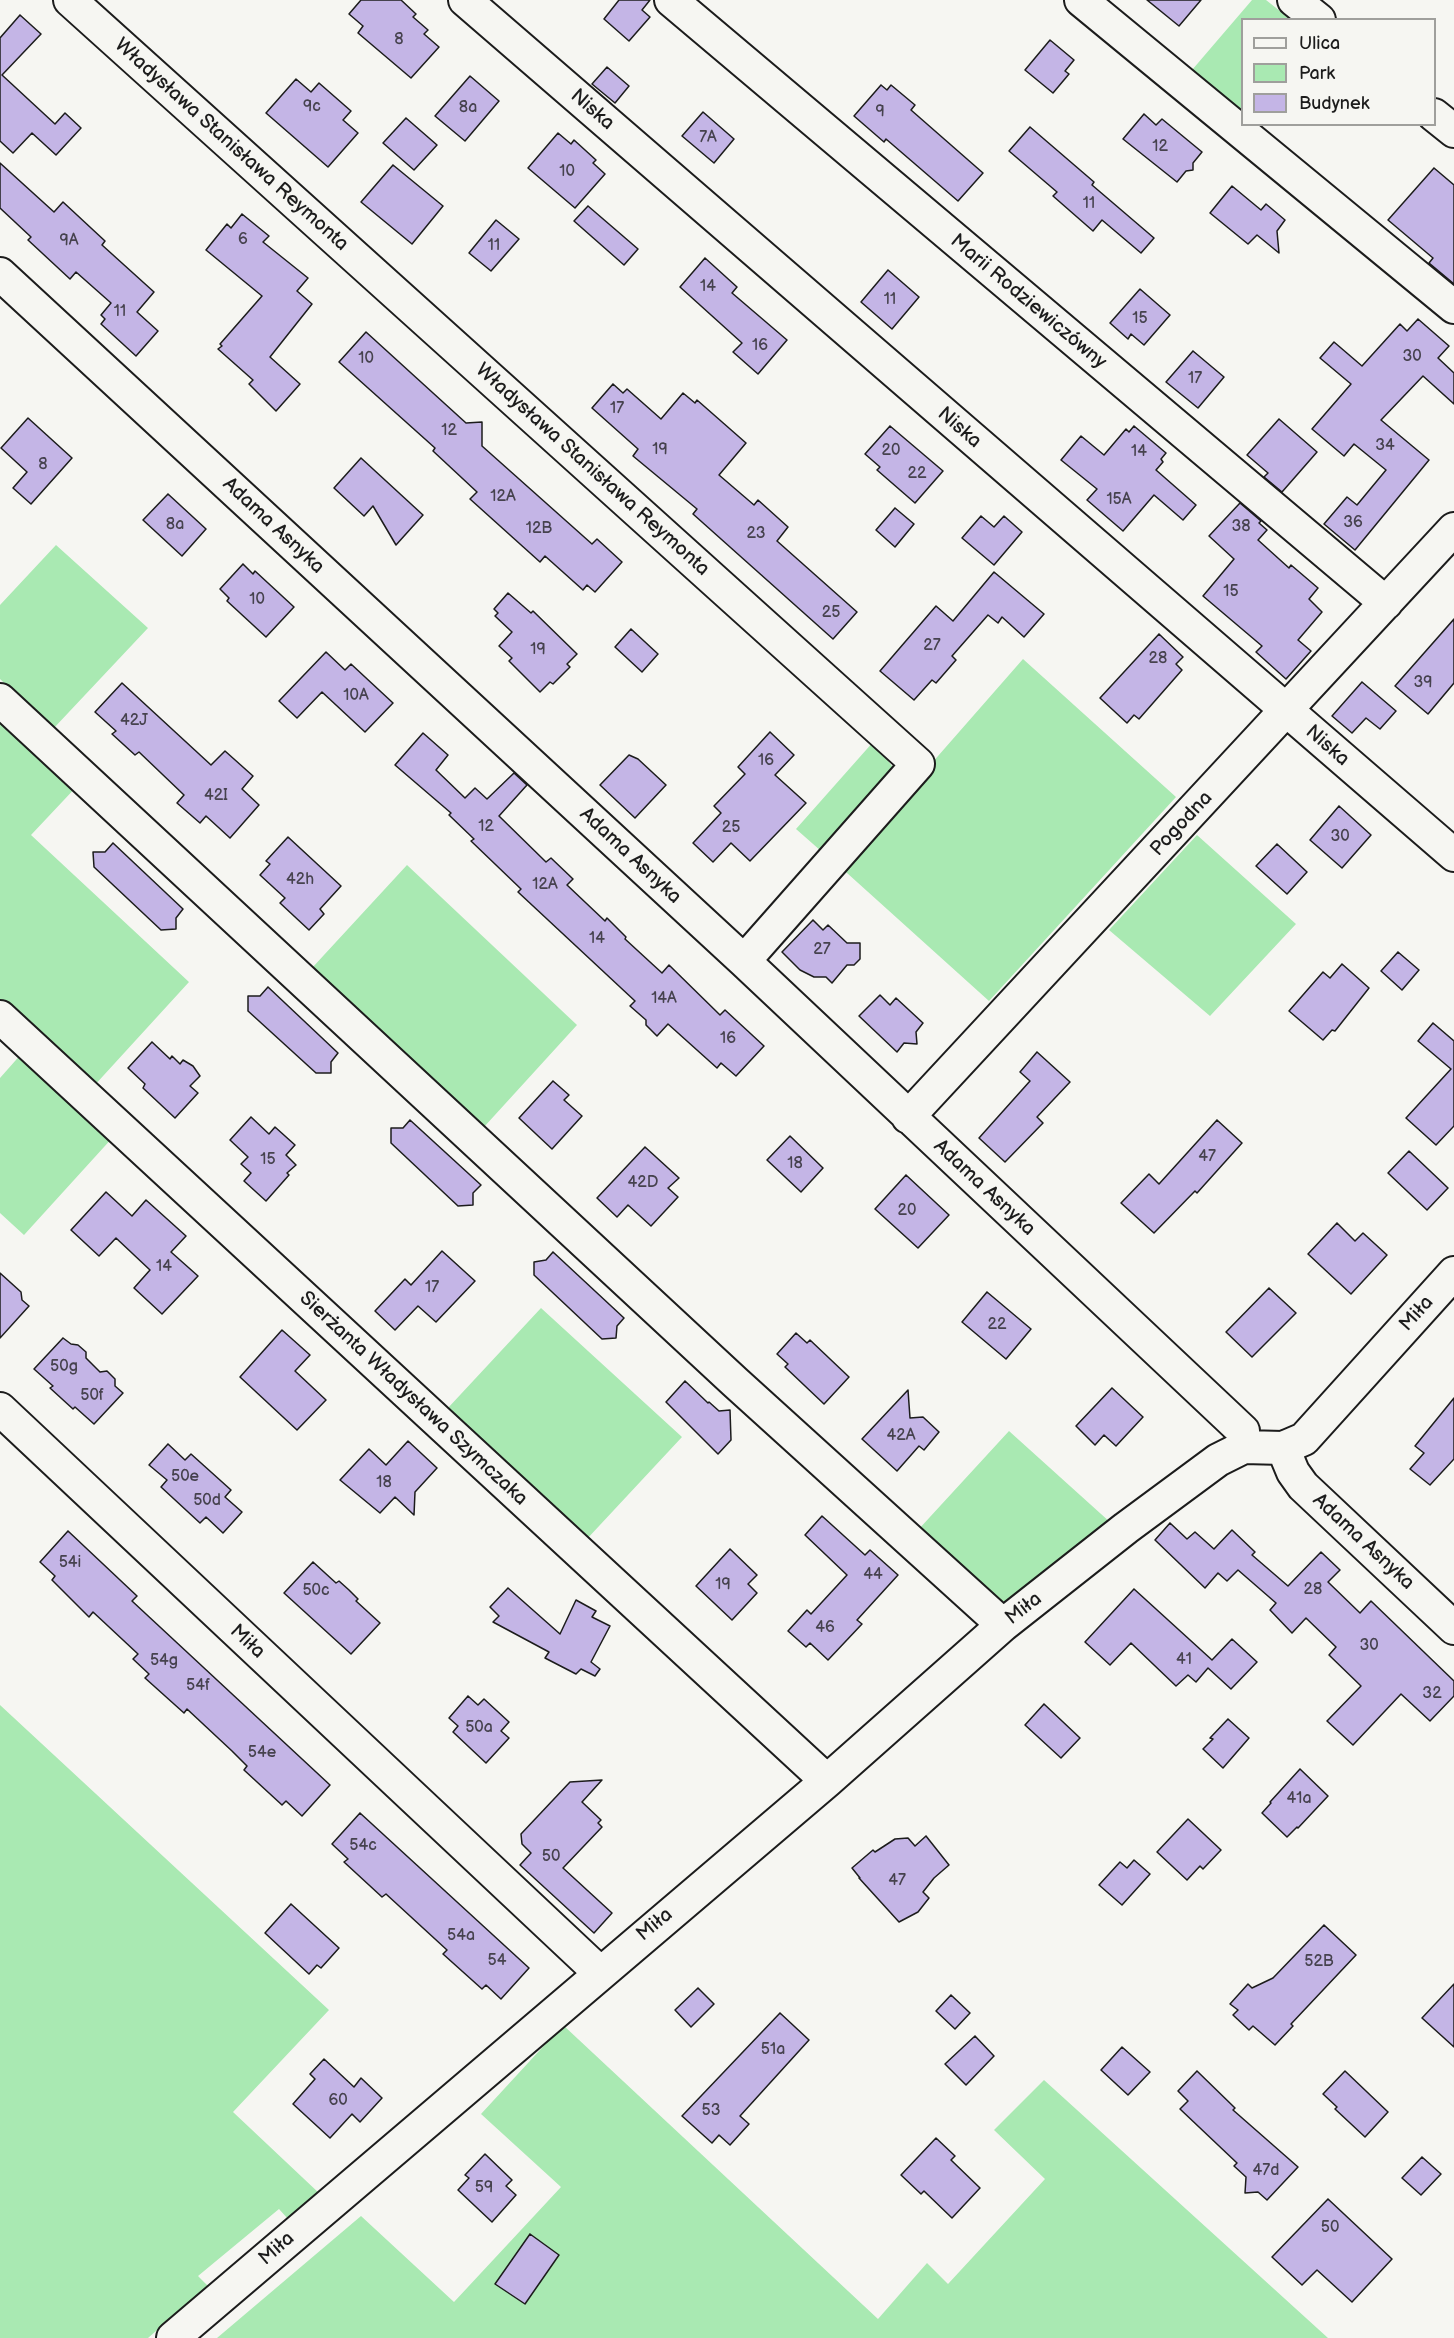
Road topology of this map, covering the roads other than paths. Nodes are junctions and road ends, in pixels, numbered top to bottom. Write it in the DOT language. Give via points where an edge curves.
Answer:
graph roads {
  1 [pos="70,0"];
  2 [pos="465,0"];
  3 [pos="671,0"];
  4 [pos="1081,0"];
  5 [pos="1294,0"];
  6 [pos="1316,18"];
  7 [pos="1436,116"];
  8 [pos="1454,131"];
  9 [pos="0,274"];
  10 [pos="1454,307"];
  11 [pos="1454,529"];
  12 [pos="1386,603"];
  13 [pos="0,700"];
  14 [pos="1286,712"];
  15 [pos="1454,855"];
  16 [pos="744,961"];
  17 [pos="0,1017"];
  18 [pos="908,1117"];
  19 [pos="1454,1274"];
  20 [pos="0,1409"];
  21 [pos="1244,1447"];
  22 [pos="1283,1448"];
  23 [pos="1003,1625"];
  24 [pos="1454,1628"];
  25 [pos="827,1781"];
  26 [pos="599,1972"];
  27 [pos="173,2338"];
  1 -- 16 [label="street, Władysława Stanisława Reymonta" via="918,764"];
  2 -- 14 [label="street, Niska"];
  3 -- 12 [label="street, Marii Rodziewiczówny"];
  4 -- 10 [label="street"];
  5 -- 6 [label="street"];
  7 -- 8 [label="street"];
  9 -- 16 [label="street, Adama Asnyka"];
  11 -- 12 [label="street, Pogodna"];
  12 -- 14 [label="street, Pogodna"];
  13 -- 23 [label="street" via="735,1382"];
  14 -- 15 [label="street, Niska"];
  14 -- 18 [label="street, Pogodna"];
  16 -- 18 [label="street, Adama Asnyka"];
  17 -- 25 [label="street, Sierżanta Władysława Szymczaka"];
  18 -- 21 [label="street, Adama Asnyka" via="1226,1414 1243,1431"];
  19 -- 22 [label="street, Miła" via="1304,1439"];
  20 -- 26 [label="street, Miła"];
  21 -- 22 [label="street, Miła"];
  21 -- 23 [label="street, Miła" via="1218,1460"];
  22 -- 24 [label="street, Adama Asnyka" via="1303,1486"];
  23 -- 25 [label="street, Miła"];
  25 -- 26 [label="street, Miła"];
  26 -- 27 [label="street, Miła"];
}
